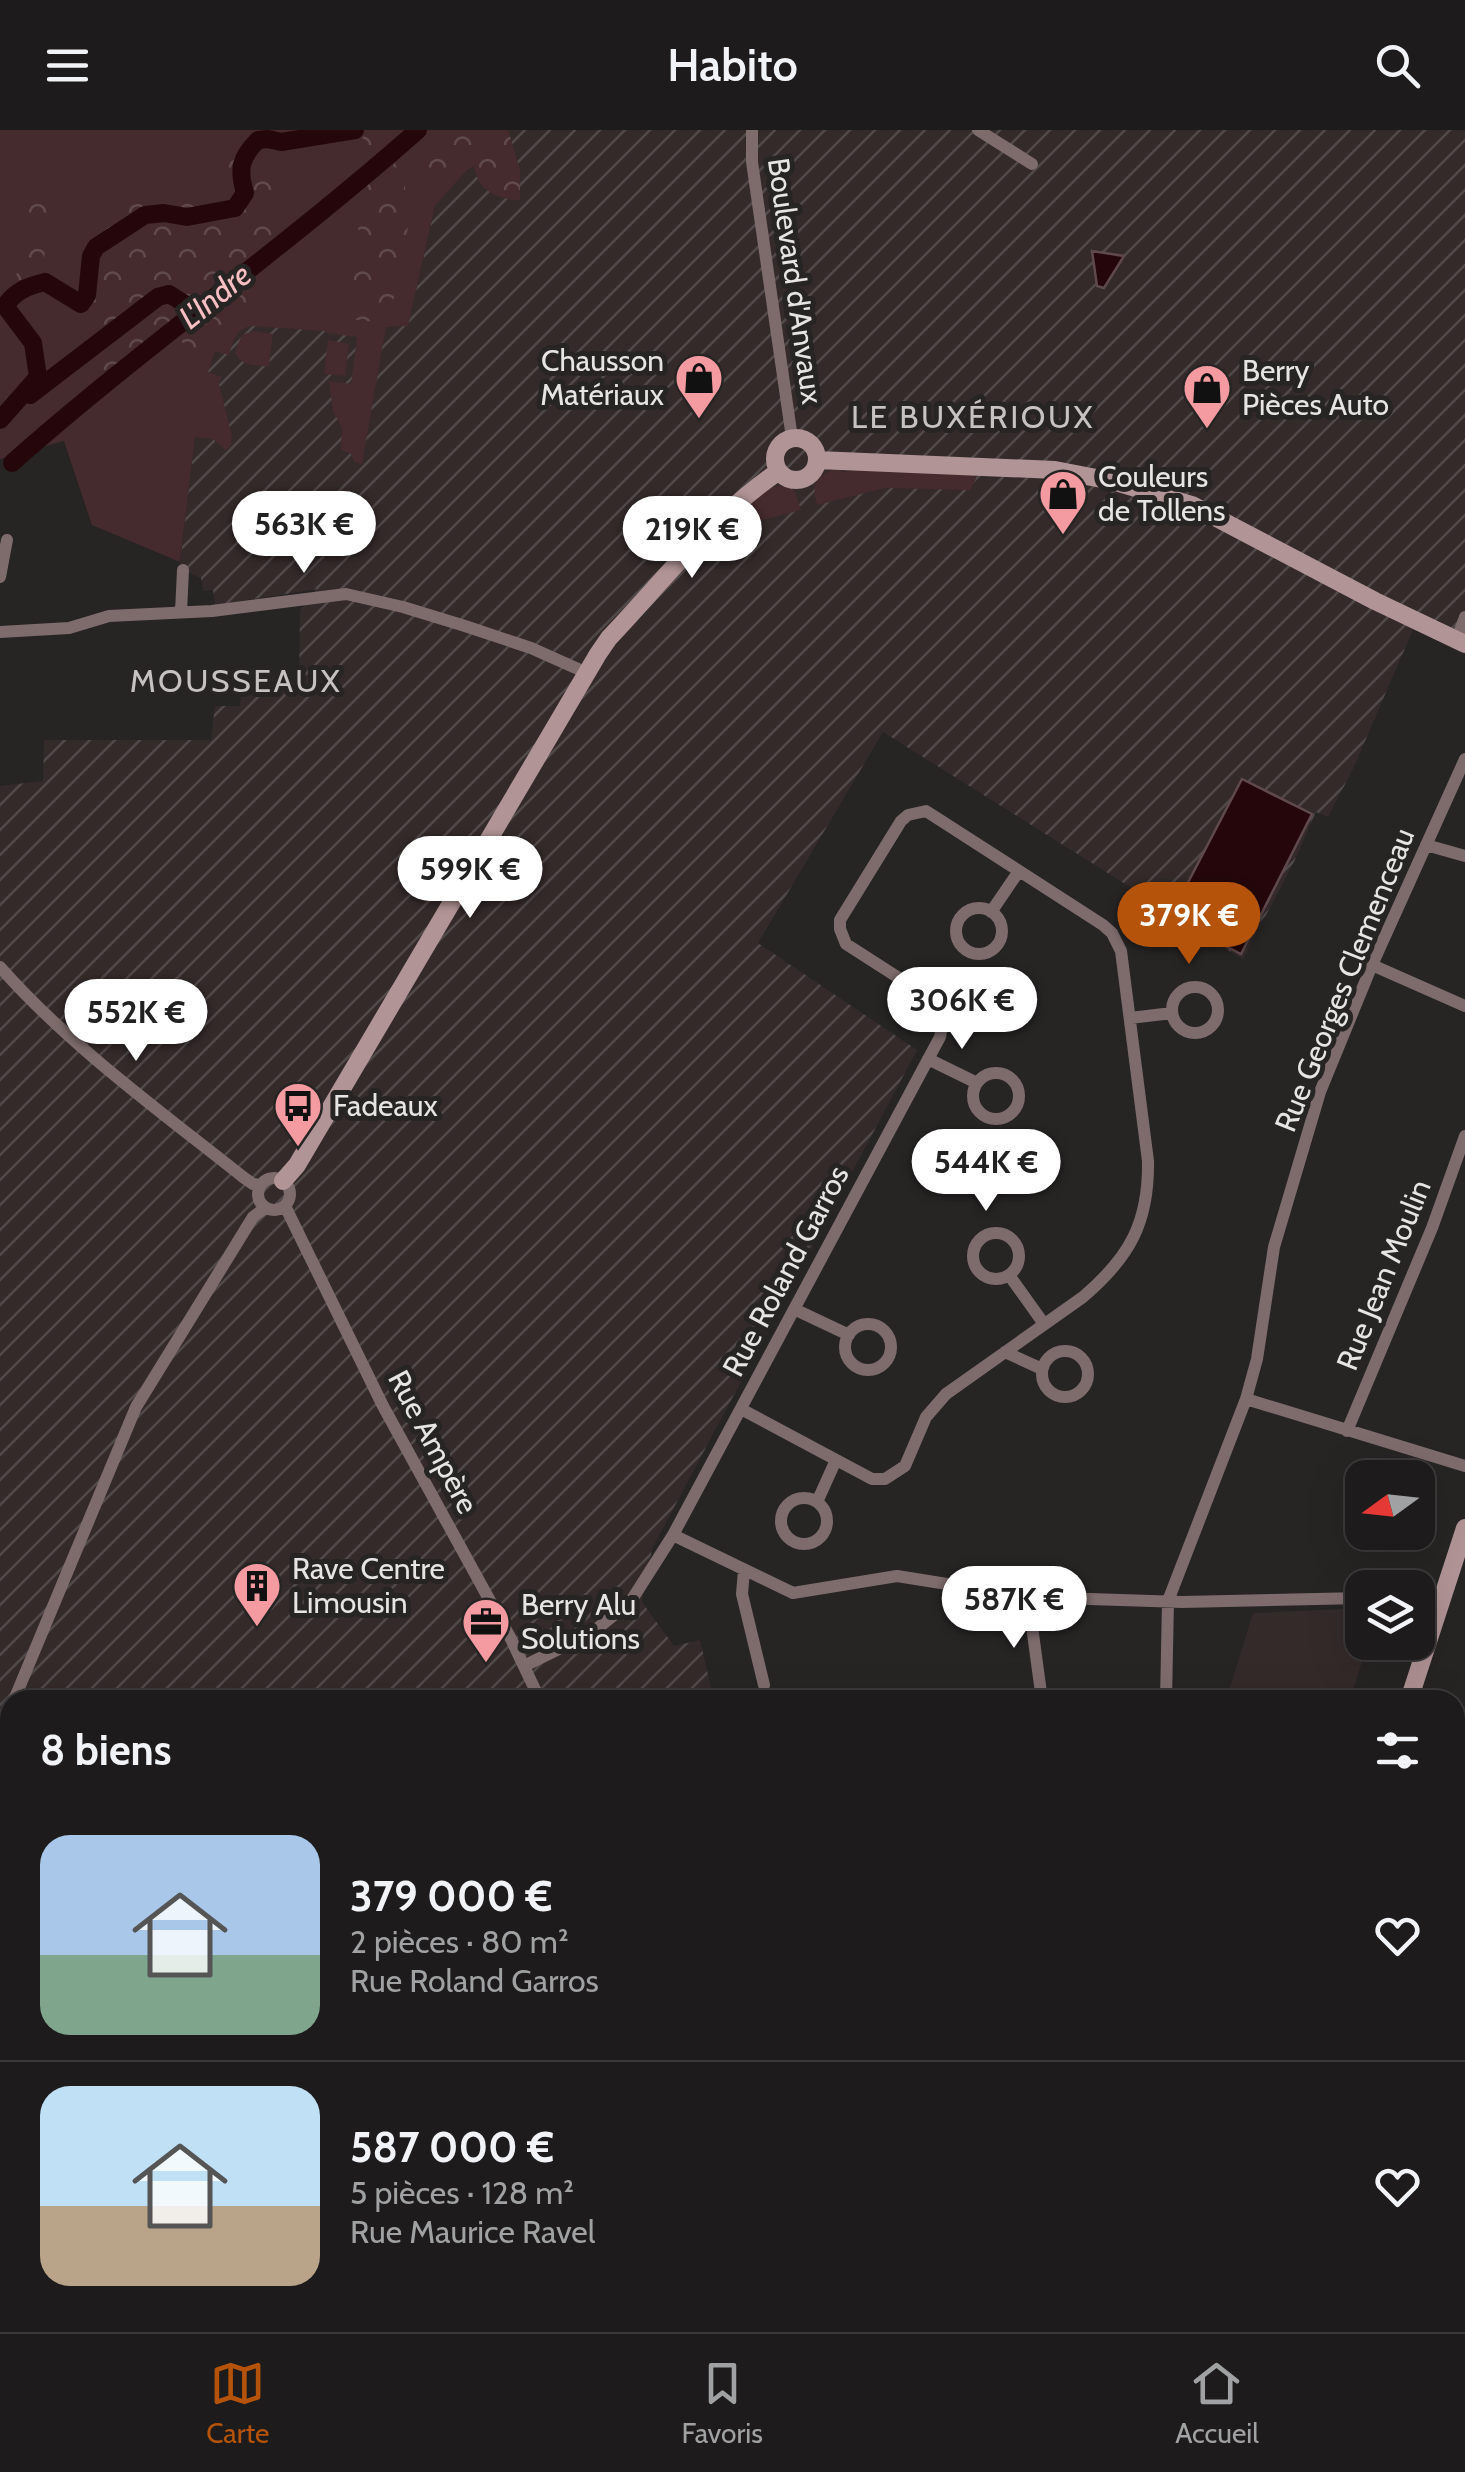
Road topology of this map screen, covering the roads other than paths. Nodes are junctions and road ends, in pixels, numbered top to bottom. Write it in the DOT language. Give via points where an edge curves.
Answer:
graph roads {
  1 [pos="752,130"];
  2 [pos="978,130"];
  3 [pos="1032,164"];
  4 [pos="792,438"];
  5 [pos="818,460"];
  6 [pos="779,472"];
  7 [pos="6,540"];
  8 [pos="183,570"];
  9 [pos="0,577"];
  10 [pos="181,612"];
  11 [pos="1465,617"];
  12 [pos="0,632"];
  13 [pos="1461,642"];
  14 [pos="587,674"];
  15 [pos="1465,759"];
  16 [pos="1426,845"];
  17 [pos="1465,856"];
  18 [pos="1020,872"];
  19 [pos="992,912"];
  20 [pos="1372,966"];
  21 [pos="0,967"];
  22 [pos="1465,1006"];
  23 [pos="1172,1013"];
  24 [pos="1130,1018"];
  25 [pos="928,1059"];
  26 [pos="977,1083"];
  27 [pos="1465,1136"];
  28 [pos="283,1181"];
  29 [pos="260,1185"];
  30 [pos="285,1206"];
  31 [pos="265,1208"];
  32 [pos="1009,1276"];
  33 [pos="794,1309"];
  34 [pos="1044,1324"];
  35 [pos="849,1334"];
  36 [pos="1005,1352"];
  37 [pos="1042,1369"];
  38 [pos="1246,1400"];
  39 [pos="741,1409"];
  40 [pos="1348,1431"];
  41 [pos="836,1460"];
  42 [pos="1465,1466"];
  43 [pos="817,1502"];
  44 [pos="1465,1528"];
  45 [pos="673,1535"];
  46 [pos="744,1570"];
  47 [pos="1456,1581"];
  48 [pos="1028,1597"];
  49 [pos="1345,1598"];
  50 [pos="1168,1601"];
  51 [pos="1435,1604"];
  52 [pos="1439,1604"];
  53 [pos="524,1666"];
  54 [pos="764,1685"];
  55 [pos="18,1690"];
  56 [pos="535,1690"];
  57 [pos="1041,1690"];
  58 [pos="1166,1690"];
  59 [pos="1413,1690"];
  1 -- 4 [label="street, Boulevard d'Anvaux"];
  2 -- 3 [label="street"];
  4 -- 5 [label="street" via="810,443"];
  4 -- 6 [label="street" via="776,452"];
  5 -- 6 [label="street" via="802,480"];
  5 -- 13 [label="street" via="1049,469 1112,481 1192,505"];
  6 -- 14 [label="street" via="741,498 675,564 609,638"];
  7 -- 9 [label="street"];
  8 -- 10 [label="street"];
  10 -- 12 [label="street"];
  10 -- 14 [label="street" via="346,594 531,648"];
  11 -- 13 [label="street"];
  14 -- 28 [label="street" via="368,1049"];
  15 -- 16 [label="street, Rue Georges Clemenceau"];
  16 -- 17 [label="street"];
  16 -- 20 [label="street, Rue Georges Clemenceau"];
  18 -- 19 [label="street"];
  18 -- 24 [label="street, Rue Roland Garros" via="1112,933 1121,951"];
  18 -- 25 [label="street, Rue Roland Garros" via="926,812 915,812 900,821 840,920 846,944 940,1008 944,1022"];
  20 -- 22 [label="street"];
  20 -- 38 [label="street, Rue Georges Clemenceau" via="1320,1092 1274,1247"];
  21 -- 29 [label="street" via="119,1078"];
  23 -- 24 [label="street"];
  24 -- 34 [label="street, Rue Roland Garros" via="1148,1160 1140,1224 1103,1280"];
  25 -- 26 [label="street"];
  25 -- 33 [label="street, Rue Roland Garros"];
  27 -- 40 [label="street, Rue Jean Moulin"];
  28 -- 29 [label="street"];
  28 -- 30 [label="street" via="290,1190"];
  29 -- 31 [label="street" via="258,1200"];
  30 -- 31 [label="street"];
  30 -- 53 [label="street, Rue Ampère" via="383,1406"];
  31 -- 55 [label="street" via="136,1406"];
  32 -- 34 [label="street"];
  33 -- 35 [label="street"];
  33 -- 39 [label="street, Rue Roland Garros"];
  34 -- 36 [label="street, Rue Roland Garros"];
  36 -- 37 [label="street"];
  36 -- 41 [label="street, Rue Roland Garros" via="933,1407 897,1474 872,1479"];
  38 -- 40 [label="street"];
  38 -- 50 [label="street, Rue Georges Clemenceau"];
  39 -- 41 [label="street, Rue Roland Garros"];
  39 -- 45 [label="street, Rue Roland Garros"];
  40 -- 42 [label="street"];
  41 -- 43 [label="street"];
  44 -- 47 [label="street"];
  45 -- 46 [label="street"];
  45 -- 53 [label="street, Rue Roland Garros" via="632,1601 593,1632"];
  46 -- 48 [label="street" via="792,1593 897,1576"];
  46 -- 54 [label="street" via="742,1594"];
  47 -- 52 [label="street"];
  48 -- 50 [label="street"];
  48 -- 57 [label="street"];
  49 -- 50 [label="street"];
  50 -- 58 [label="street"];
  51 -- 52 [label="street"];
  52 -- 59 [label="street"];
  53 -- 56 [label="street, Rue Ampère"];
}
